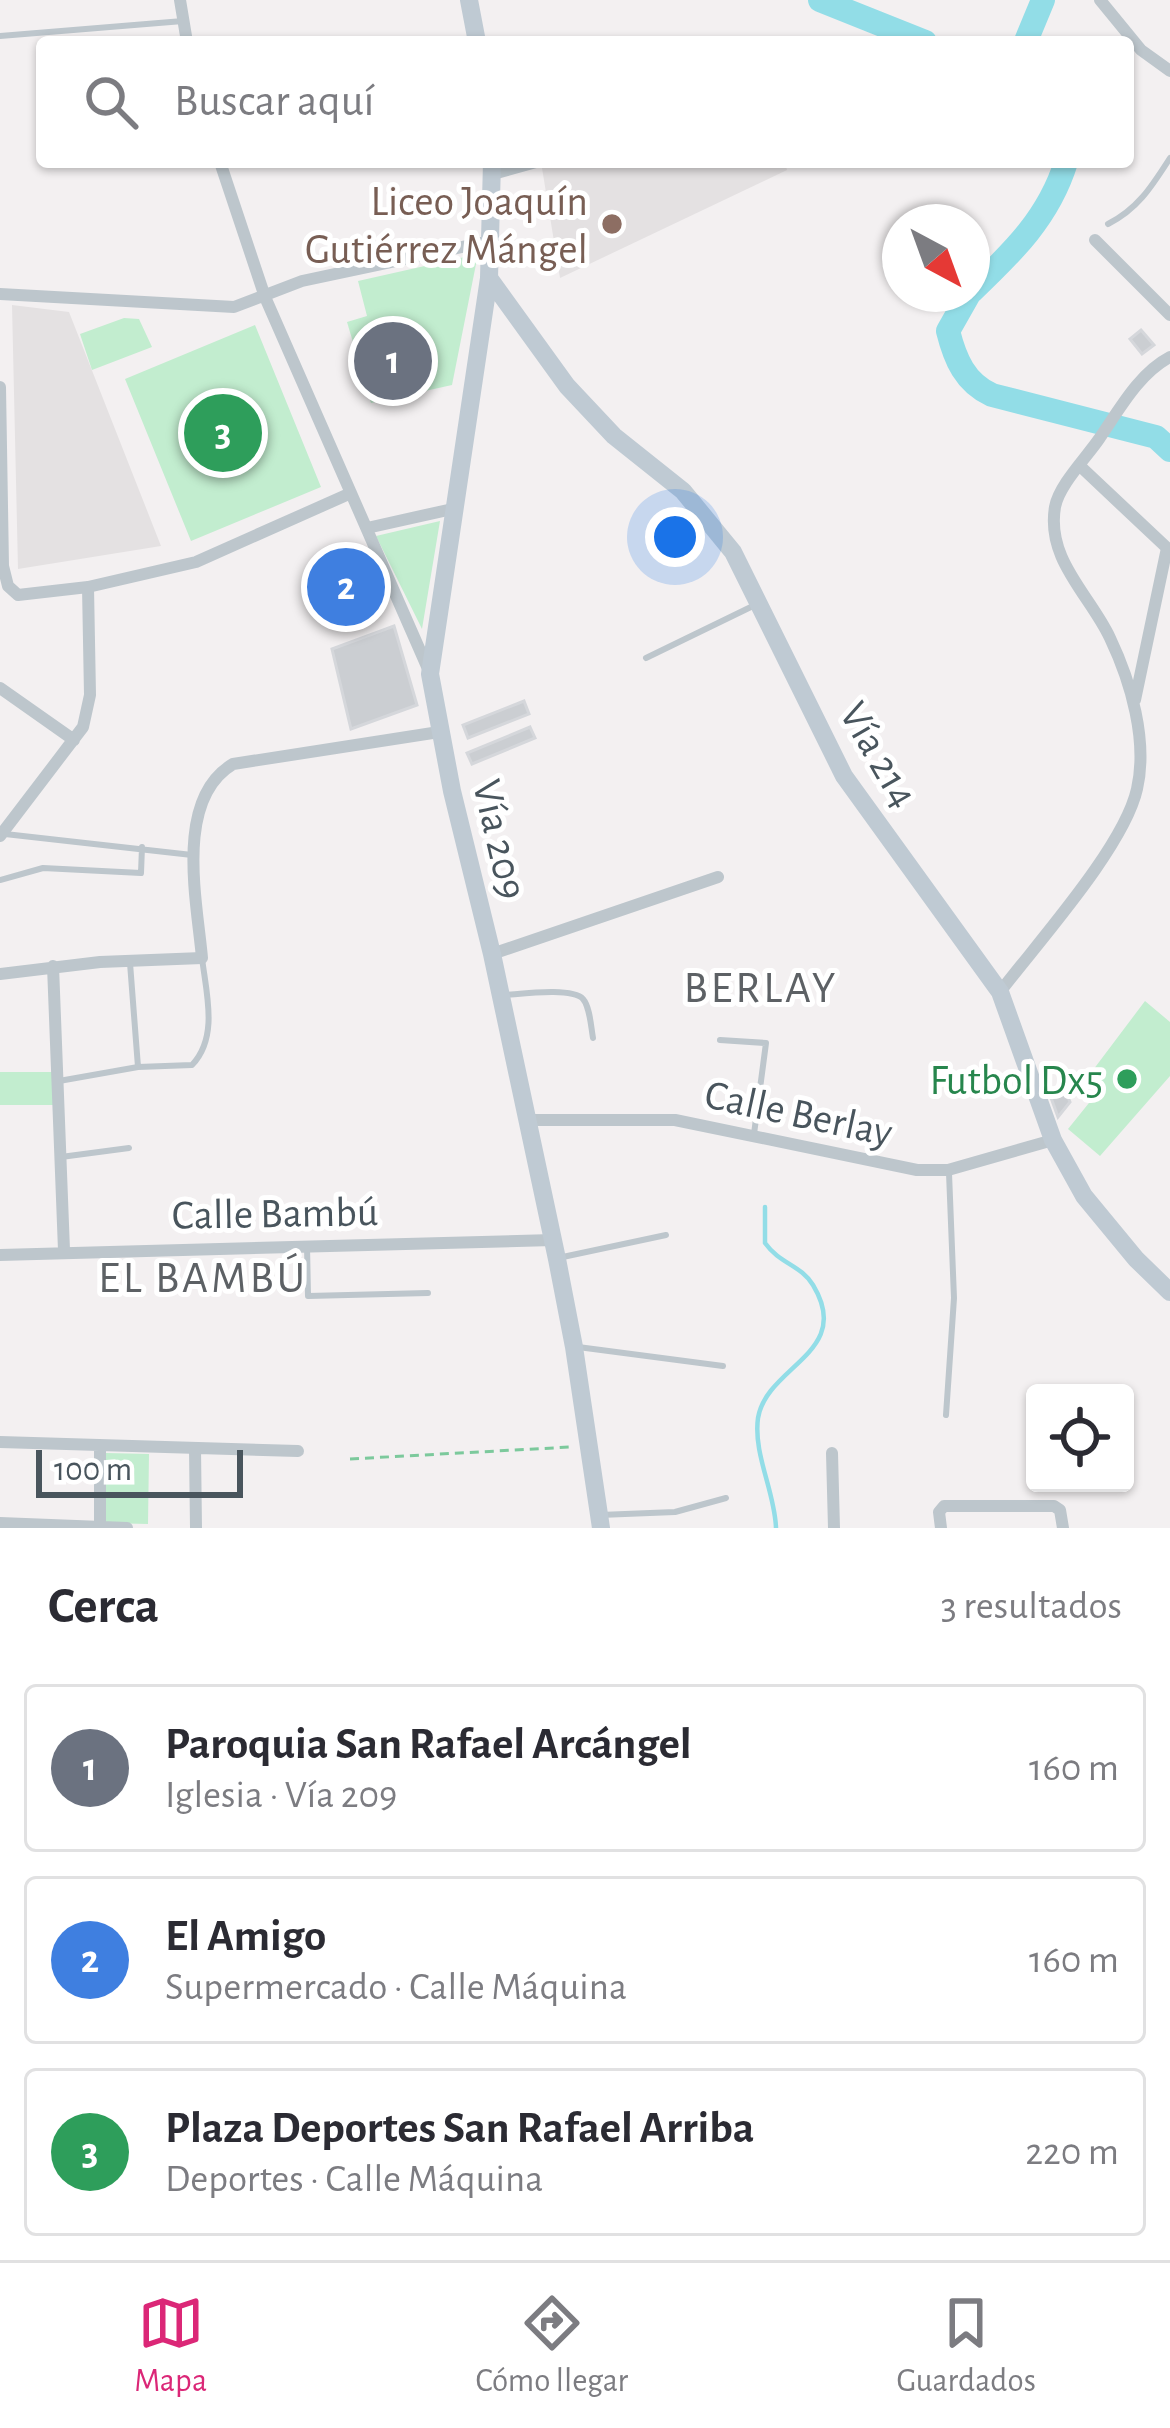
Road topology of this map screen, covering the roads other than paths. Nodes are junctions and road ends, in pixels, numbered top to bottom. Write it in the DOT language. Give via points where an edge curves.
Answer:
graph roads {
  1 [pos="180,0"];
  2 [pos="469,0"];
  3 [pos="1100,0"];
  4 [pos="183,21"];
  5 [pos="0,36"];
  6 [pos="187,36"];
  7 [pos="476,36"];
  8 [pos="1130,36"];
  9 [pos="1134,41"];
  10 [pos="1170,71"];
  11 [pos="1170,158"];
  12 [pos="222,168"];
  13 [pos="493,168"];
  14 [pos="1108,224"];
  15 [pos="1095,240"];
  16 [pos="490,241"];
  17 [pos="489,278"];
  18 [pos="0,294"];
  19 [pos="265,297"];
  20 [pos="1170,314"];
  21 [pos="519,324"];
  22 [pos="480,342"];
  23 [pos="1170,357"];
  24 [pos="0,387"];
  25 [pos="1080,466"];
  26 [pos="351,493"];
  27 [pos="457,508"];
  28 [pos="367,528"];
  29 [pos="1168,547"];
  30 [pos="88,586"];
  31 [pos="759,604"];
  32 [pos="646,658"];
  33 [pos="430,674"];
  34 [pos="0,688"];
  35 [pos="1134,705"];
  36 [pos="439,732"];
  37 [pos="74,740"];
  38 [pos="0,810"];
  39 [pos="13,819"];
  40 [pos="1,835"];
  41 [pos="142,848"];
  42 [pos="192,855"];
  43 [pos="718,877"];
  44 [pos="0,880"];
  45 [pos="492,954"];
  46 [pos="202,958"];
  47 [pos="130,961"];
  48 [pos="53,966"];
  49 [pos="0,974"];
  50 [pos="1000,992"];
  51 [pos="500,994"];
  52 [pos="593,1038"];
  53 [pos="720,1040"];
  54 [pos="138,1067"];
  55 [pos="58,1081"];
  56 [pos="527,1120"];
  57 [pos="754,1134"];
  58 [pos="1053,1140"];
  59 [pos="129,1148"];
  60 [pos="59,1157"];
  61 [pos="949,1170"];
  62 [pos="666,1235"];
  63 [pos="307,1244"];
  64 [pos="555,1249"];
  65 [pos="64,1250"];
  66 [pos="0,1255"];
  67 [pos="1170,1292"];
  68 [pos="428,1293"];
  69 [pos="574,1347"];
  70 [pos="723,1366"];
  71 [pos="946,1414"];
  72 [pos="0,1442"];
  73 [pos="100,1445"];
  74 [pos="195,1448"];
  75 [pos="298,1451"];
  76 [pos="832,1453"];
  77 [pos="727,1498"];
  78 [pos="600,1521"];
  79 [pos="0,1523"];
  80 [pos="100,1526"];
  81 [pos="127,1528"];
  82 [pos="196,1528"];
  83 [pos="834,1528"];
  84 [pos="941,1528"];
  85 [pos="1063,1528"];
  1 -- 4 [label="street"];
  2 -- 7 [label="main road"];
  3 -- 8 [label="street"];
  4 -- 5 [label="lane"];
  4 -- 6 [label="street"];
  9 -- 10 [label="street"];
  11 -- 14 [label="lane" via="1140,203"];
  12 -- 19 [label="street"];
  13 -- 16 [label="main road, Vía 209"];
  15 -- 20 [label="street"];
  16 -- 17 [label="main road, Vía 209"];
  16 -- 19 [label="street" via="302,281"];
  17 -- 21 [label="main road, Vía 214"];
  17 -- 22 [label="main road, Vía 209"];
  18 -- 19 [label="street" via="234,307"];
  19 -- 26 [label="street"];
  21 -- 22 [label="main road"];
  21 -- 31 [label="main road, Vía 214" via="614,436 710,520"];
  22 -- 27 [label="main road, Vía 209"];
  23 -- 25 [label="street" via="1147,374"];
  24 -- 30 [label="street" via="5,581 18,595"];
  25 -- 29 [label="street"];
  25 -- 35 [label="street" via="1055,502 1054,532 1062,560 1110,637"];
  26 -- 28 [label="street"];
  26 -- 30 [label="street" via="196,562"];
  27 -- 28 [label="street"];
  27 -- 33 [label="main road, Vía 209"];
  28 -- 33 [label="street"];
  29 -- 35 [label="street"];
  30 -- 37 [label="street" via="91,695"];
  31 -- 32 [label="lane"];
  31 -- 50 [label="main road, Vía 214" via="844,776"];
  33 -- 36 [label="main road, Vía 209"];
  34 -- 37 [label="street"];
  35 -- 50 [label="street" via="1138,788 1119,834"];
  36 -- 42 [label="street" via="233,764 205,795"];
  36 -- 45 [label="main road, Vía 209"];
  37 -- 39 [label="street"];
  38 -- 39 [label="lane"];
  39 -- 40 [label="street"];
  40 -- 41 [label="lane"];
  41 -- 42 [label="lane"];
  41 -- 44 [label="lane" via="141,873 43,868"];
  42 -- 46 [label="street"];
  43 -- 45 [label="street"];
  45 -- 51 [label="main road, Vía 209"];
  46 -- 47 [label="street"];
  46 -- 54 [label="lane" via="209,1025 198,1060"];
  47 -- 48 [label="street"];
  47 -- 54 [label="lane"];
  48 -- 49 [label="street"];
  48 -- 55 [label="street"];
  50 -- 58 [label="main road, Vía 214"];
  51 -- 52 [label="lane" via="581,997"];
  51 -- 56 [label="main road, Vía 209"];
  53 -- 57 [label="lane" via="766,1043"];
  54 -- 55 [label="lane"];
  55 -- 60 [label="street"];
  56 -- 57 [label="street, Calle Berlay" via="675,1120"];
  56 -- 64 [label="main road, Vía 209"];
  57 -- 61 [label="street, Calle Berlay"];
  58 -- 61 [label="street, Calle Berlay"];
  58 -- 67 [label="main road, Vía 214" via="1084,1196"];
  59 -- 60 [label="lane"];
  60 -- 65 [label="street"];
  61 -- 71 [label="lane" via="954,1298"];
  62 -- 64 [label="lane"];
  63 -- 64 [label="street, Calle Bambú"];
  63 -- 65 [label="street, Calle Bambú"];
  63 -- 68 [label="lane" via="308,1296"];
  64 -- 69 [label="main road, Vía 209"];
  65 -- 66 [label="street, Calle Bambú"];
  69 -- 70 [label="lane"];
  69 -- 78 [label="main road, Vía 209"];
  72 -- 73 [label="street"];
  73 -- 74 [label="street"];
  73 -- 80 [label="street"];
  74 -- 75 [label="street"];
  74 -- 82 [label="street"];
  76 -- 83 [label="street"];
  77 -- 78 [label="lane"];
  79 -- 80 [label="street"];
  80 -- 81 [label="street"];
  84 -- 85 [label="street" via="941,1508 1054,1506"];
}
